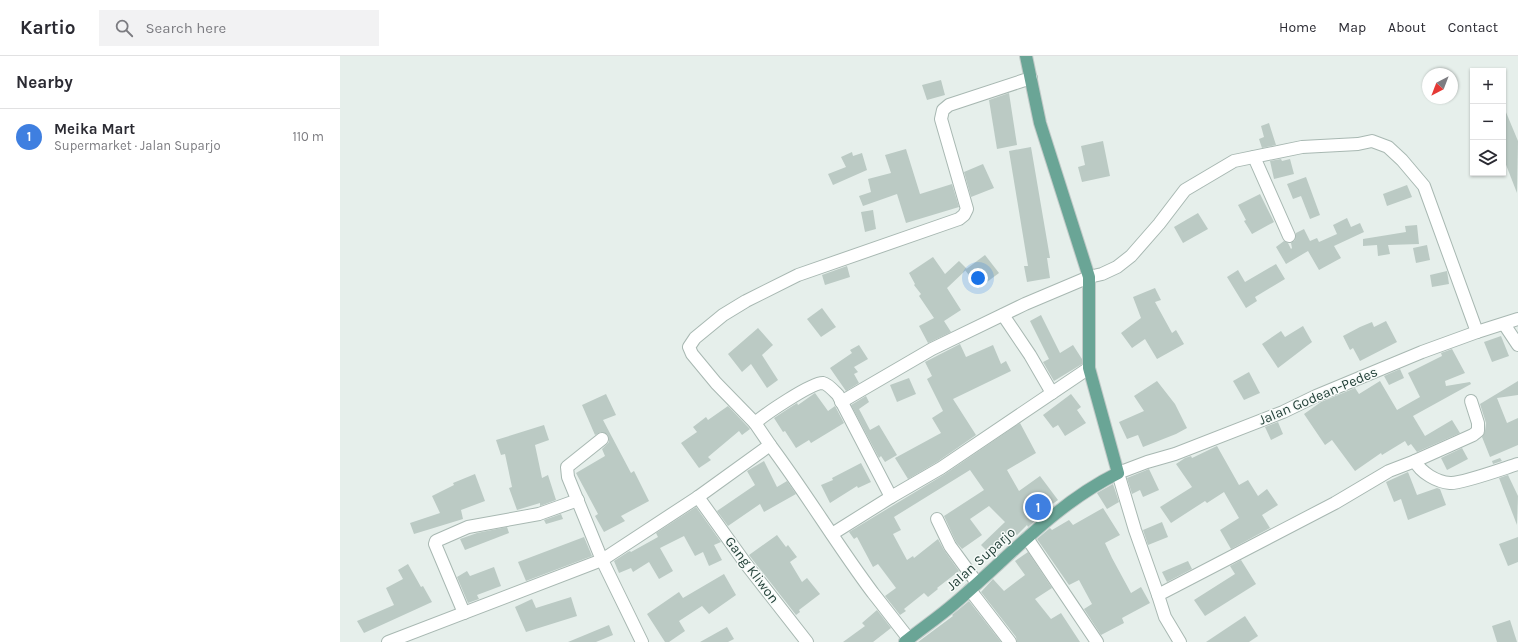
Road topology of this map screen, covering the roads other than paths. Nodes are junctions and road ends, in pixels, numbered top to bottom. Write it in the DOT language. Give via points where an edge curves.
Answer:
graph roads {
  1 [pos="1026,56"];
  2 [pos="1031,78"];
  3 [pos="1254,157"];
  4 [pos="1289,236"];
  5 [pos="1089,277"];
  6 [pos="1003,314"];
  7 [pos="1518,319"];
  8 [pos="1504,324"];
  9 [pos="1477,332"];
  10 [pos="1518,346"];
  11 [pos="1090,368"];
  12 [pos="1052,393"];
  13 [pos="1470,401"];
  14 [pos="840,402"];
  15 [pos="755,423"];
  16 [pos="602,439"];
  17 [pos="770,445"];
  18 [pos="1415,461"];
  19 [pos="1518,464"];
  20 [pos="1118,473"];
  21 [pos="698,497"];
  22 [pos="891,497"];
  23 [pos="578,500"];
  24 [pos="936,519"];
  25 [pos="832,534"];
  26 [pos="1027,538"];
  27 [pos="602,560"];
  28 [pos="973,586"];
  29 [pos="1158,595"];
  30 [pos="464,613"];
  31 [pos="907,640"];
  32 [pos="388,642"];
  33 [pos="642,642"];
  34 [pos="807,642"];
  35 [pos="1010,642"];
  36 [pos="1097,642"];
  37 [pos="1180,642"];
  1 -- 2 [label="main road"];
  2 -- 5 [label="main road" via="1040,123"];
  2 -- 15 [label="street" via="949,105 943,110 941,119 966,209 959,219 798,275 723,315 695,338 689,347 692,354"];
  3 -- 4 [label="street"];
  3 -- 5 [label="street" via="1234,161 1185,190 1131,256 1117,267"];
  3 -- 9 [label="street" via="1302,148 1372,141 1388,147 1424,186"];
  5 -- 6 [label="street"];
  5 -- 11 [label="main road"];
  6 -- 12 [label="street"];
  6 -- 14 [label="street" via="932,349"];
  7 -- 8 [label="street, Jalan Godean-Pedes"];
  8 -- 9 [label="street, Jalan Godean-Pedes"];
  8 -- 10 [label="street"];
  9 -- 20 [label="street, Jalan Godean-Pedes" via="1422,352 1283,412"];
  11 -- 12 [label="street"];
  11 -- 20 [label="main road"];
  12 -- 22 [label="street" via="941,468"];
  13 -- 18 [label="street" via="1478,423 1478,431"];
  14 -- 15 [label="street" via="838,395 821,383 804,390"];
  14 -- 22 [label="street"];
  15 -- 17 [label="street"];
  16 -- 23 [label="street" via="567,467 568,478"];
  17 -- 21 [label="street"];
  17 -- 25 [label="street"];
  18 -- 19 [label="street" via="1418,468 1433,478 1451,483"];
  18 -- 29 [label="street" via="1389,471 1335,503"];
  20 -- 26 [label="main road, Jalan Suparjo" via="1096,484"];
  20 -- 29 [label="street"];
  21 -- 27 [label="street"];
  21 -- 34 [label="street, Gang Kliwon"];
  22 -- 25 [label="street"];
  23 -- 27 [label="street"];
  23 -- 30 [label="street" via="539,514 468,527 436,541 435,544"];
  24 -- 28 [label="street"];
  25 -- 31 [label="street"];
  26 -- 28 [label="main road, Jalan Suparjo"];
  26 -- 36 [label="street"];
  27 -- 30 [label="street"];
  27 -- 33 [label="street"];
  28 -- 31 [label="main road, Jalan Suparjo"];
  28 -- 35 [label="street"];
  29 -- 37 [label="street" via="1165,617"];
  30 -- 32 [label="street"];
}
